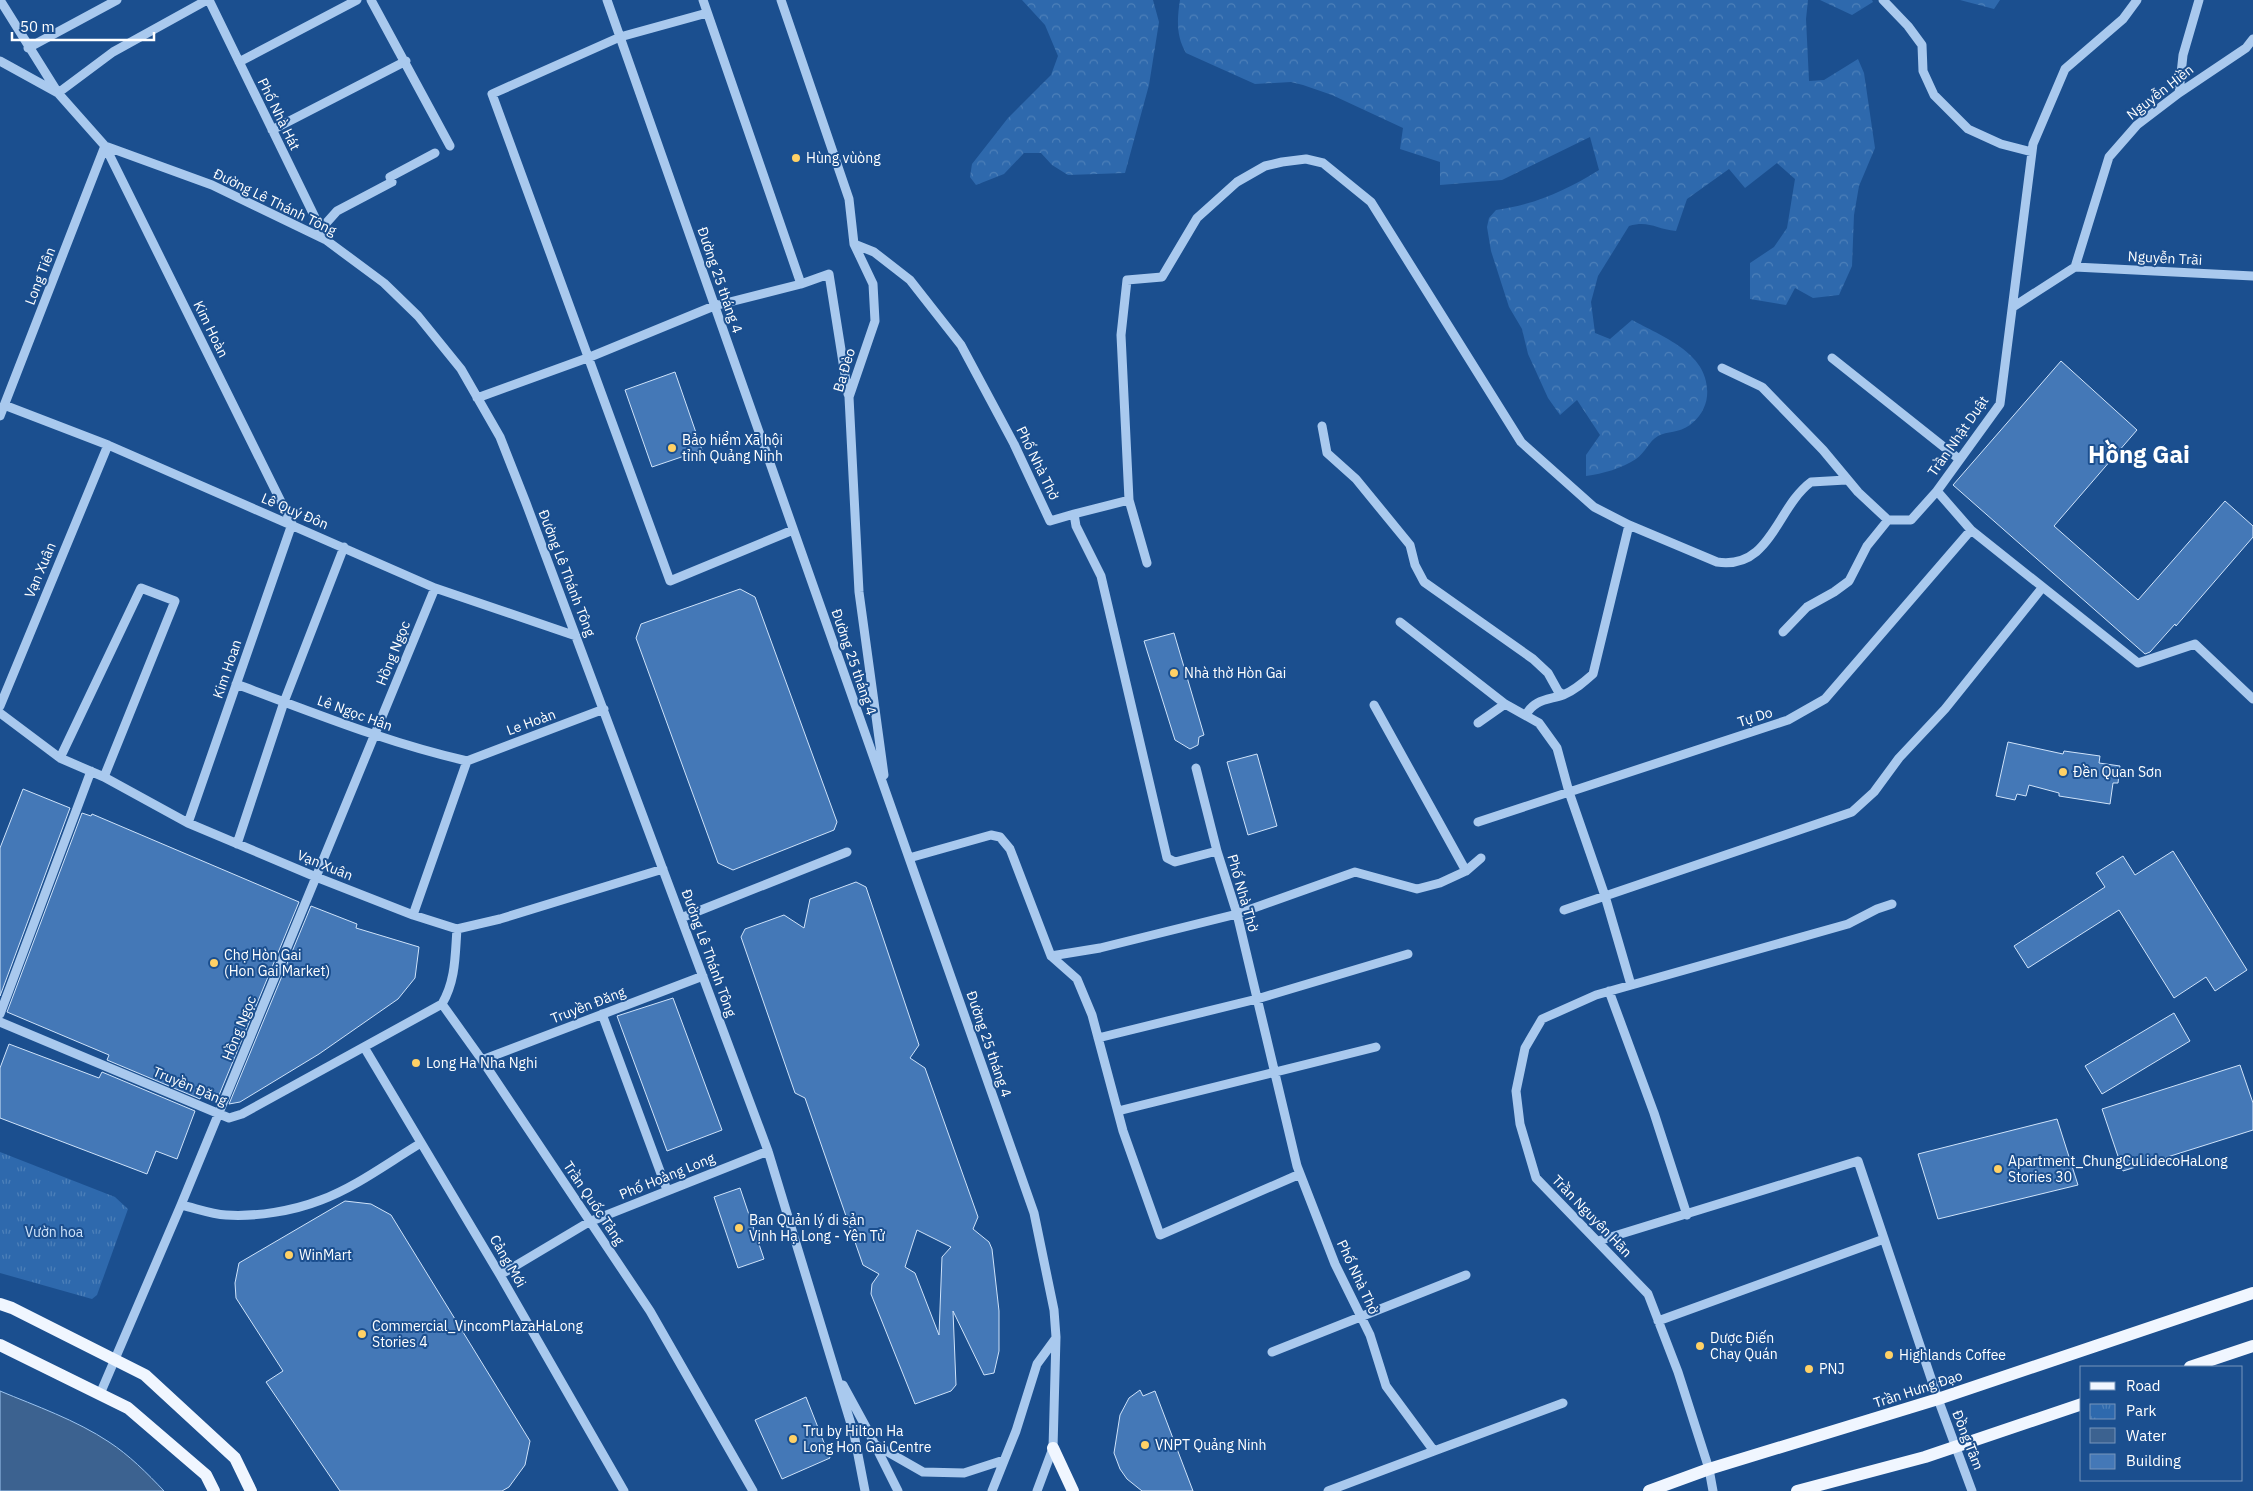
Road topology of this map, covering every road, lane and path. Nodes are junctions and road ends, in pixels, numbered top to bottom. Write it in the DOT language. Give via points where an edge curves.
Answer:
graph roads {
  1 [pos="0,0"];
  2 [pos="117,0"];
  3 [pos="208,0"];
  4 [pos="357,0"];
  5 [pos="372,0"];
  6 [pos="606,0"];
  7 [pos="702,0"];
  8 [pos="781,0"];
  9 [pos="1883,0"];
  10 [pos="2137,0"];
  11 [pos="2199,0"];
  12 [pos="708,13"];
  13 [pos="620,37"];
  14 [pos="2253,40"];
  15 [pos="28,48"];
  16 [pos="0,61"];
  17 [pos="239,62"];
  18 [pos="406,62"];
  19 [pos="58,93"];
  20 [pos="2179,93"];
  21 [pos="272,130"];
  22 [pos="105,146"];
  23 [pos="450,146"];
  24 [pos="2032,152"];
  25 [pos="435,153"];
  26 [pos="320,230"];
  27 [pos="326,240"];
  28 [pos="854,244"];
  29 [pos="2075,268"];
  30 [pos="2253,276"];
  31 [pos="801,284"];
  32 [pos="714,306"];
  33 [pos="2013,307"];
  34 [pos="590,358"];
  35 [pos="1832,358"];
  36 [pos="1722,368"];
  37 [pos="849,397"];
  38 [pos="477,398"];
  39 [pos="4,405"];
  40 [pos="0,416"];
  41 [pos="1322,426"];
  42 [pos="108,445"];
  43 [pos="1959,460"];
  44 [pos="1846,480"];
  45 [pos="1937,491"];
  46 [pos="1129,500"];
  47 [pos="1074,514"];
  48 [pos="1888,520"];
  49 [pos="292,524"];
  50 [pos="1630,525"];
  51 [pos="793,530"];
  52 [pos="1971,530"];
  53 [pos="344,547"];
  54 [pos="1147,563"];
  55 [pos="435,588"];
  56 [pos="2042,588"];
  57 [pos="1400,622"];
  58 [pos="1783,632"];
  59 [pos="576,636"];
  60 [pos="236,684"];
  61 [pos="1563,695"];
  62 [pos="2253,699"];
  63 [pos="284,702"];
  64 [pos="1505,704"];
  65 [pos="1374,705"];
  66 [pos="0,706"];
  67 [pos="604,709"];
  68 [pos="0,713"];
  69 [pos="1526,715"];
  70 [pos="1478,723"];
  71 [pos="375,735"];
  72 [pos="60,758"];
  73 [pos="467,760"];
  74 [pos="1196,768"];
  75 [pos="91,771"];
  76 [pos="104,777"];
  77 [pos="1568,792"];
  78 [pos="886,794"];
  79 [pos="1478,822"];
  80 [pos="188,823"];
  81 [pos="237,844"];
  82 [pos="1217,850"];
  83 [pos="848,852"];
  84 [pos="909,858"];
  85 [pos="1481,858"];
  86 [pos="663,869"];
  87 [pos="1466,871"];
  88 [pos="316,877"];
  89 [pos="1605,896"];
  90 [pos="1892,904"];
  91 [pos="1564,910"];
  92 [pos="1237,914"];
  93 [pos="413,915"];
  94 [pos="681,918"];
  95 [pos="457,929"];
  96 [pos="1408,954"];
  97 [pos="1051,956"];
  98 [pos="703,976"];
  99 [pos="1631,985"];
  100 [pos="1609,991"];
  101 [pos="1257,999"];
  102 [pos="442,1004"];
  103 [pos="0,1014"];
  104 [pos="602,1014"];
  105 [pos="0,1022"];
  106 [pos="1098,1038"];
  107 [pos="364,1047"];
  108 [pos="1376,1047"];
  109 [pos="482,1060"];
  110 [pos="1274,1072"];
  111 [pos="1118,1112"];
  112 [pos="219,1113"];
  113 [pos="421,1143"];
  114 [pos="768,1151"];
  115 [pos="1300,1174"];
  116 [pos="667,1190"];
  117 [pos="181,1205"];
  118 [pos="1687,1216"];
  119 [pos="590,1222"];
  120 [pos="1884,1239"];
  121 [pos="1598,1241"];
  122 [pos="500,1275"];
  123 [pos="1466,1275"];
  124 [pos="2253,1294"];
  125 [pos="0,1304"];
  126 [pos="1361,1317"];
  127 [pos="1658,1321"];
  128 [pos="1056,1338"];
  129 [pos="0,1345"];
  130 [pos="2253,1346"];
  131 [pos="1272,1352"];
  132 [pos="116,1360"];
  133 [pos="2193,1366"];
  134 [pos="833,1368"];
  135 [pos="100,1394"];
  136 [pos="1938,1400"];
  137 [pos="1563,1403"];
  138 [pos="2080,1405"];
  139 [pos="874,1444"];
  140 [pos="1956,1446"];
  141 [pos="1054,1448"];
  142 [pos="1434,1451"];
  143 [pos="1004,1460"];
  144 [pos="1709,1469"];
  145 [pos="214,1491"];
  146 [pos="251,1491"];
  147 [pos="624,1491"];
  148 [pos="753,1491"];
  149 [pos="865,1491"];
  150 [pos="898,1491"];
  151 [pos="992,1491"];
  152 [pos="1037,1491"];
  153 [pos="1073,1491"];
  154 [pos="1328,1491"];
  155 [pos="1649,1491"];
  156 [pos="1713,1491"];
  157 [pos="1797,1491"];
  158 [pos="1972,1491"];
  1 -- 15 [label="street, Đường Lê Thánh Tông"];
  2 -- 15 [label="street"];
  3 -- 17 [label="street, Phố Nhà Hát"];
  3 -- 19 [label="street" via="112,52"];
  4 -- 17 [label="street"];
  5 -- 18 [label="street"];
  6 -- 13 [label="street, Đường 25 tháng 4"];
  7 -- 12 [label="street"];
  8 -- 28 [label="street, Ba Đèo" via="849,200"];
  9 -- 24 [label="street" via="1922,45 1923,71 1934,95 1968,130 2001,144"];
  10 -- 24 [label="street, Trần Nhật Duật" via="2123,19 2065,69"];
  11 -- 20 [label="street" via="2183,56"];
  12 -- 13 [label="street"];
  12 -- 31 [label="street"];
  13 -- 32 [label="street, Đường 25 tháng 4"];
  13 -- 34 [label="street" via="492,94"];
  14 -- 20 [label="street, Nguyễn Hiền"];
  15 -- 19 [label="street, Đường Lê Thánh Tông"];
  16 -- 19 [label="street"];
  17 -- 21 [label="street, Phố Nhà Hát"];
  18 -- 21 [label="street"];
  18 -- 23 [label="street"];
  19 -- 22 [label="street, Đường Lê Thánh Tông"];
  20 -- 29 [label="street, Nguyễn Hiền" via="2137,125 2110,157"];
  21 -- 26 [label="street, Phố Nhà Hát"];
  22 -- 27 [label="street, Đường Lê Thánh Tông" via="212,185"];
  22 -- 39 [label="street, Long Tiên"];
  22 -- 49 [label="street, Kim Hoàn"];
  24 -- 33 [label="street, Trần Nhật Duật"];
  25 -- 26 [label="street" via="390,177 392,182 336,211"];
  26 -- 27 [label="street, Phố Nhà Hát"];
  27 -- 38 [label="street, Đường Lê Thánh Tông" via="384,283 418,316 461,369"];
  28 -- 37 [label="street, Ba Đèo" via="873,284 874,321"];
  28 -- 47 [label="street, Phố Nhà Thờ" via="874,252 910,280 961,345 1014,444 1050,521"];
  29 -- 30 [label="street, Nguyễn Trãi"];
  29 -- 33 [label="street"];
  31 -- 32 [label="street"];
  31 -- 37 [label="street" via="829,274"];
  32 -- 34 [label="street"];
  32 -- 51 [label="street, Đường 25 tháng 4"];
  33 -- 43 [label="street, Trần Nhật Duật" via="2000,404"];
  34 -- 38 [label="street"];
  34 -- 51 [label="street" via="670,582"];
  35 -- 43 [label="street"];
  36 -- 44 [label="street" via="1762,387 1823,450"];
  37 -- 78 [label="street, Ba Đèo" via="859,592"];
  38 -- 59 [label="street, Đường Lê Thánh Tông" via="500,437"];
  39 -- 40 [label="street, Long Tiên"];
  39 -- 42 [label="street, Lê Quý Đôn"];
  41 -- 61 [label="street" via="1327,453 1356,479 1410,544 1415,565 1424,582 1533,659 1548,673"];
  42 -- 49 [label="street, Lê Quý Đôn"];
  42 -- 66 [label="street, Vạn Xuân"];
  43 -- 45 [label="street, Trần Nhật Duật"];
  44 -- 48 [label="street"];
  44 -- 50 [label="street" via="1818,480 1805,486 1758,551 1741,562 1717,562"];
  45 -- 48 [label="street" via="1911,520"];
  45 -- 52 [label="street, Trần Nhật Duật"];
  46 -- 47 [label="street"];
  46 -- 50 [label="street" via="1121,335 1127,280 1162,277 1197,218 1237,182 1265,166 1306,159 1323,163 1371,202 1521,442 1594,507"];
  46 -- 54 [label="street"];
  47 -- 82 [label="street, Phố Nhà Thờ" via="1076,526 1101,576 1167,858 1175,862"];
  48 -- 58 [label="street" via="1867,546 1849,581 1806,606"];
  49 -- 53 [label="street, Lê Quý Đôn"];
  49 -- 60 [label="street, Kim Hoan"];
  50 -- 61 [label="street" via="1593,674"];
  51 -- 78 [label="street, Đường 25 tháng 4"];
  52 -- 56 [label="street, Trần Nhật Duật"];
  52 -- 77 [label="street, Tự Do" via="1825,699 1788,720"];
  53 -- 55 [label="street, Lê Quý Đôn"];
  53 -- 63 [label="street"];
  55 -- 59 [label="street, Lê Quý Đôn"];
  55 -- 71 [label="street, Hồng Ngọc"];
  56 -- 62 [label="street, Trần Nhật Duật" via="2138,664 2195,644"];
  56 -- 89 [label="street" via="1945,709 1899,758 1874,792 1852,812"];
  57 -- 64 [label="street"];
  59 -- 67 [label="street, Đường Lê Thánh Tông"];
  60 -- 63 [label="street, Lê Ngọc Hân"];
  60 -- 80 [label="street, Kim Hoan"];
  61 -- 69 [label="street" via="1544,699 1530,708"];
  63 -- 71 [label="street, Lê Ngọc Hân"];
  63 -- 81 [label="street"];
  64 -- 69 [label="street"];
  64 -- 70 [label="street"];
  65 -- 87 [label="street"];
  67 -- 73 [label="street, Le Hoàn"];
  67 -- 86 [label="street, Đường Lê Thánh Tông"];
  68 -- 72 [label="street, Vạn Xuân"];
  69 -- 77 [label="street" via="1539,723 1557,748"];
  71 -- 73 [label="street, Lê Ngọc Hân"];
  71 -- 88 [label="street, Hồng Ngọc"];
  72 -- 75 [label="street, Vạn Xuân"];
  72 -- 76 [label="street" via="141,588 175,601"];
  73 -- 93 [label="street"];
  74 -- 82 [label="street"];
  75 -- 76 [label="street, Vạn Xuân"];
  75 -- 103 [label="street"];
  76 -- 80 [label="street, Vạn Xuân"];
  77 -- 79 [label="street, Tự Do"];
  77 -- 89 [label="street"];
  78 -- 84 [label="street, Đường 25 tháng 4"];
  80 -- 81 [label="street, Vạn Xuân"];
  81 -- 88 [label="street, Vạn Xuân"];
  82 -- 92 [label="street, Phố Nhà Thờ"];
  83 -- 94 [label="street"];
  84 -- 97 [label="street" via="991,835 1000,838 1010,850"];
  84 -- 128 [label="street, Đường 25 tháng 4" via="1034,1213 1054,1310"];
  85 -- 87 [label="street"];
  86 -- 94 [label="street, Đường Lê Thánh Tông"];
  86 -- 95 [label="street"];
  87 -- 92 [label="street" via="1417,889 1355,872"];
  88 -- 93 [label="street, Vạn Xuân"];
  88 -- 112 [label="street, Hồng Ngọc"];
  89 -- 91 [label="street"];
  89 -- 99 [label="street"];
  90 -- 99 [label="street, Trần Nguyên Hãn" via="1848,924"];
  92 -- 97 [label="street" via="1100,948"];
  92 -- 101 [label="street, Phố Nhà Thờ"];
  93 -- 95 [label="street, Vạn Xuân"];
  94 -- 98 [label="street, Đường Lê Thánh Tông"];
  95 -- 102 [label="street" via="454,970 450,990"];
  96 -- 101 [label="street"];
  97 -- 106 [label="street" via="1077,979"];
  98 -- 104 [label="street, Truyền Đăng"];
  98 -- 114 [label="street, Đường Lê Thánh Tông"];
  99 -- 100 [label="street, Trần Nguyên Hãn"];
  100 -- 118 [label="street" via="1654,1112"];
  100 -- 121 [label="street, Trần Nguyên Hãn" via="1542,1019 1525,1048 1516,1090 1520,1124 1536,1178"];
  101 -- 106 [label="street"];
  101 -- 110 [label="street, Phố Nhà Thờ"];
  102 -- 107 [label="street, Truyền Đăng"];
  102 -- 109 [label="street, Trần Quốc Tảng"];
  104 -- 109 [label="street, Truyền Đăng"];
  104 -- 116 [label="street"];
  105 -- 112 [label="street, Truyền Đăng"];
  106 -- 111 [label="street"];
  107 -- 112 [label="street, Truyền Đăng" via="242,1114 229,1118"];
  107 -- 113 [label="street, Cảng Mới"];
  108 -- 110 [label="street"];
  109 -- 119 [label="street, Trần Quốc Tảng"];
  110 -- 111 [label="street"];
  110 -- 115 [label="street, Phố Nhà Thờ"];
  111 -- 115 [label="street" via="1160,1235"];
  112 -- 117 [label="street, Hồng Ngọc"];
  113 -- 117 [label="street" via="344,1189 299,1207 225,1215"];
  113 -- 122 [label="street, Cảng Mới"];
  114 -- 116 [label="street, Phố Hoàng Long"];
  114 -- 134 [label="street, Đường Lê Thánh Tông"];
  115 -- 126 [label="street, Phố Nhà Thờ" via="1334,1264"];
  116 -- 119 [label="street, Phố Hoàng Long"];
  117 -- 132 [label="street, Hồng Ngọc"];
  118 -- 120 [label="street, Đồng Tâm" via="1858,1161"];
  118 -- 121 [label="street"];
  119 -- 122 [label="street, Phố Hoàng Long"];
  119 -- 148 [label="street, Trần Quốc Tảng" via="650,1311"];
  120 -- 127 [label="street"];
  120 -- 136 [label="street, Đồng Tâm"];
  121 -- 127 [label="street, Trần Nguyên Hãn" via="1648,1294"];
  122 -- 147 [label="street, Cảng Mới"];
  123 -- 126 [label="street"];
  124 -- 136 [label="main road, Trần Hưng Đạo"];
  125 -- 132 [label="main road"];
  126 -- 131 [label="street"];
  126 -- 142 [label="street, Phố Nhà Thờ" via="1386,1386"];
  127 -- 144 [label="street, Trần Nguyên Hãn"];
  128 -- 141 [label="street, Đường 25 tháng 4"];
  128 -- 143 [label="street" via="1037,1364"];
  129 -- 135 [label="main road"];
  130 -- 133 [label="main road"];
  132 -- 135 [label="street, Hồng Ngọc"];
  132 -- 146 [label="main road" via="145,1375 235,1458"];
  134 -- 139 [label="street, Đường Lê Thánh Tông"];
  134 -- 149 [label="street, Đường Lê Thánh Tông" via="854,1434"];
  135 -- 145 [label="main road" via="128,1408 206,1475"];
  136 -- 140 [label="street, Đồng Tâm"];
  136 -- 144 [label="main road, Trần Hưng Đạo"];
  137 -- 142 [label="street"];
  138 -- 140 [label="main road"];
  139 -- 143 [label="street" via="923,1472 964,1473"];
  139 -- 150 [label="street, Đường Lê Thánh Tông"];
  140 -- 157 [label="main road"];
  140 -- 158 [label="street, Đồng Tâm"];
  141 -- 152 [label="street, Đường 25 tháng 4"];
  141 -- 153 [label="main road"];
  142 -- 154 [label="street"];
  143 -- 151 [label="street"];
  144 -- 155 [label="main road, Trần Hưng Đạo"];
  144 -- 156 [label="street, Trần Nguyên Hãn"];
}
